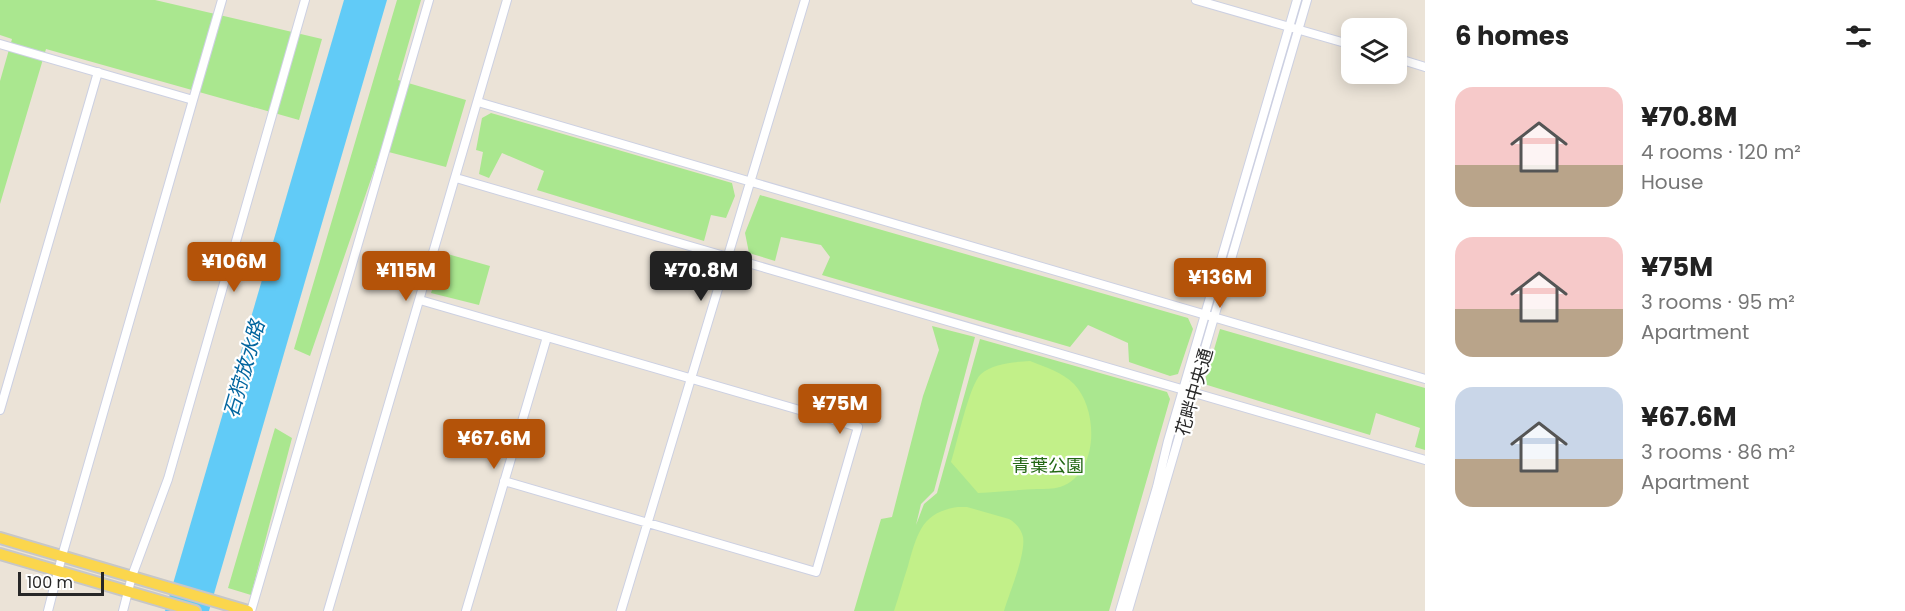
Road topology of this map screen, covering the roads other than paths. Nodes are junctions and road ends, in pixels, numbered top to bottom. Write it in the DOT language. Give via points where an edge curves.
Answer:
graph roads {
  1 [pos="222,0"];
  2 [pos="305,0"];
  3 [pos="429,0"];
  4 [pos="507,0"];
  5 [pos="805,0"];
  6 [pos="1196,0"];
  7 [pos="1297,0"];
  8 [pos="1307,0"];
  9 [pos="1288,27"];
  10 [pos="1298,30"];
  11 [pos="1341,42"];
  12 [pos="0,44"];
  13 [pos="1407,61"];
  14 [pos="1425,67"];
  15 [pos="98,72"];
  16 [pos="193,100"];
  17 [pos="478,102"];
  18 [pos="456,178"];
  19 [pos="751,182"];
  20 [pos="728,257"];
  21 [pos="420,300"];
  22 [pos="1205,314"];
  23 [pos="1215,318"];
  24 [pos="547,337"];
  25 [pos="692,377"];
  26 [pos="1425,379"];
  27 [pos="1183,389"];
  28 [pos="1194,392"];
  29 [pos="0,410"];
  30 [pos="1425,460"];
  31 [pos="504,481"];
  32 [pos="648,524"];
  33 [pos="0,538"];
  34 [pos="0,554"];
  35 [pos="62,556"];
  36 [pos="58,571"];
  37 [pos="132,576"];
  38 [pos="128,591"];
  39 [pos="48,611"];
  40 [pos="123,611"];
  41 [pos="195,611"];
  42 [pos="250,611"];
  43 [pos="328,611"];
  44 [pos="466,611"];
  45 [pos="621,611"];
  46 [pos="1120,611"];
  47 [pos="1128,611"];
  1 -- 16 [label="street"];
  2 -- 37 [label="street" via="168,479"];
  3 -- 42 [label="street"];
  4 -- 17 [label="street"];
  5 -- 19 [label="street"];
  6 -- 9 [label="street"];
  7 -- 9 [label="street, 花畔中央通"];
  8 -- 10 [label="street, 花畔中央通"];
  9 -- 10 [label="street"];
  9 -- 22 [label="street, 花畔中央通"];
  10 -- 11 [label="street"];
  10 -- 23 [label="street, 花畔中央通"];
  12 -- 15 [label="street"];
  13 -- 14 [label="street"];
  15 -- 16 [label="street"];
  15 -- 29 [label="street"];
  16 -- 35 [label="street"];
  17 -- 18 [label="street"];
  17 -- 19 [label="street"];
  18 -- 20 [label="street"];
  18 -- 21 [label="street"];
  19 -- 20 [label="street"];
  19 -- 22 [label="street"];
  20 -- 25 [label="street"];
  20 -- 27 [label="street"];
  21 -- 24 [label="street"];
  21 -- 43 [label="street"];
  22 -- 23 [label="street"];
  22 -- 27 [label="street, 花畔中央通"];
  23 -- 26 [label="street"];
  23 -- 28 [label="street, 花畔中央通"];
  24 -- 25 [label="street"];
  24 -- 31 [label="street"];
  25 -- 32 [label="street"];
  25 -- 32 [label="street" via="858,427 816,572"];
  27 -- 28 [label="street"];
  27 -- 46 [label="street, 花畔中央通"];
  28 -- 30 [label="street"];
  28 -- 47 [label="street, 花畔中央通"];
  31 -- 32 [label="street"];
  31 -- 44 [label="street"];
  32 -- 45 [label="street"];
  33 -- 35 [label="main road"];
  34 -- 36 [label="main road"];
  35 -- 36 [label="street"];
  35 -- 37 [label="main road"];
  36 -- 38 [label="main road"];
  36 -- 39 [label="street"];
  37 -- 38 [label="street"];
  37 -- 42 [label="main road"];
  38 -- 40 [label="street"];
  38 -- 41 [label="main road"];
}
